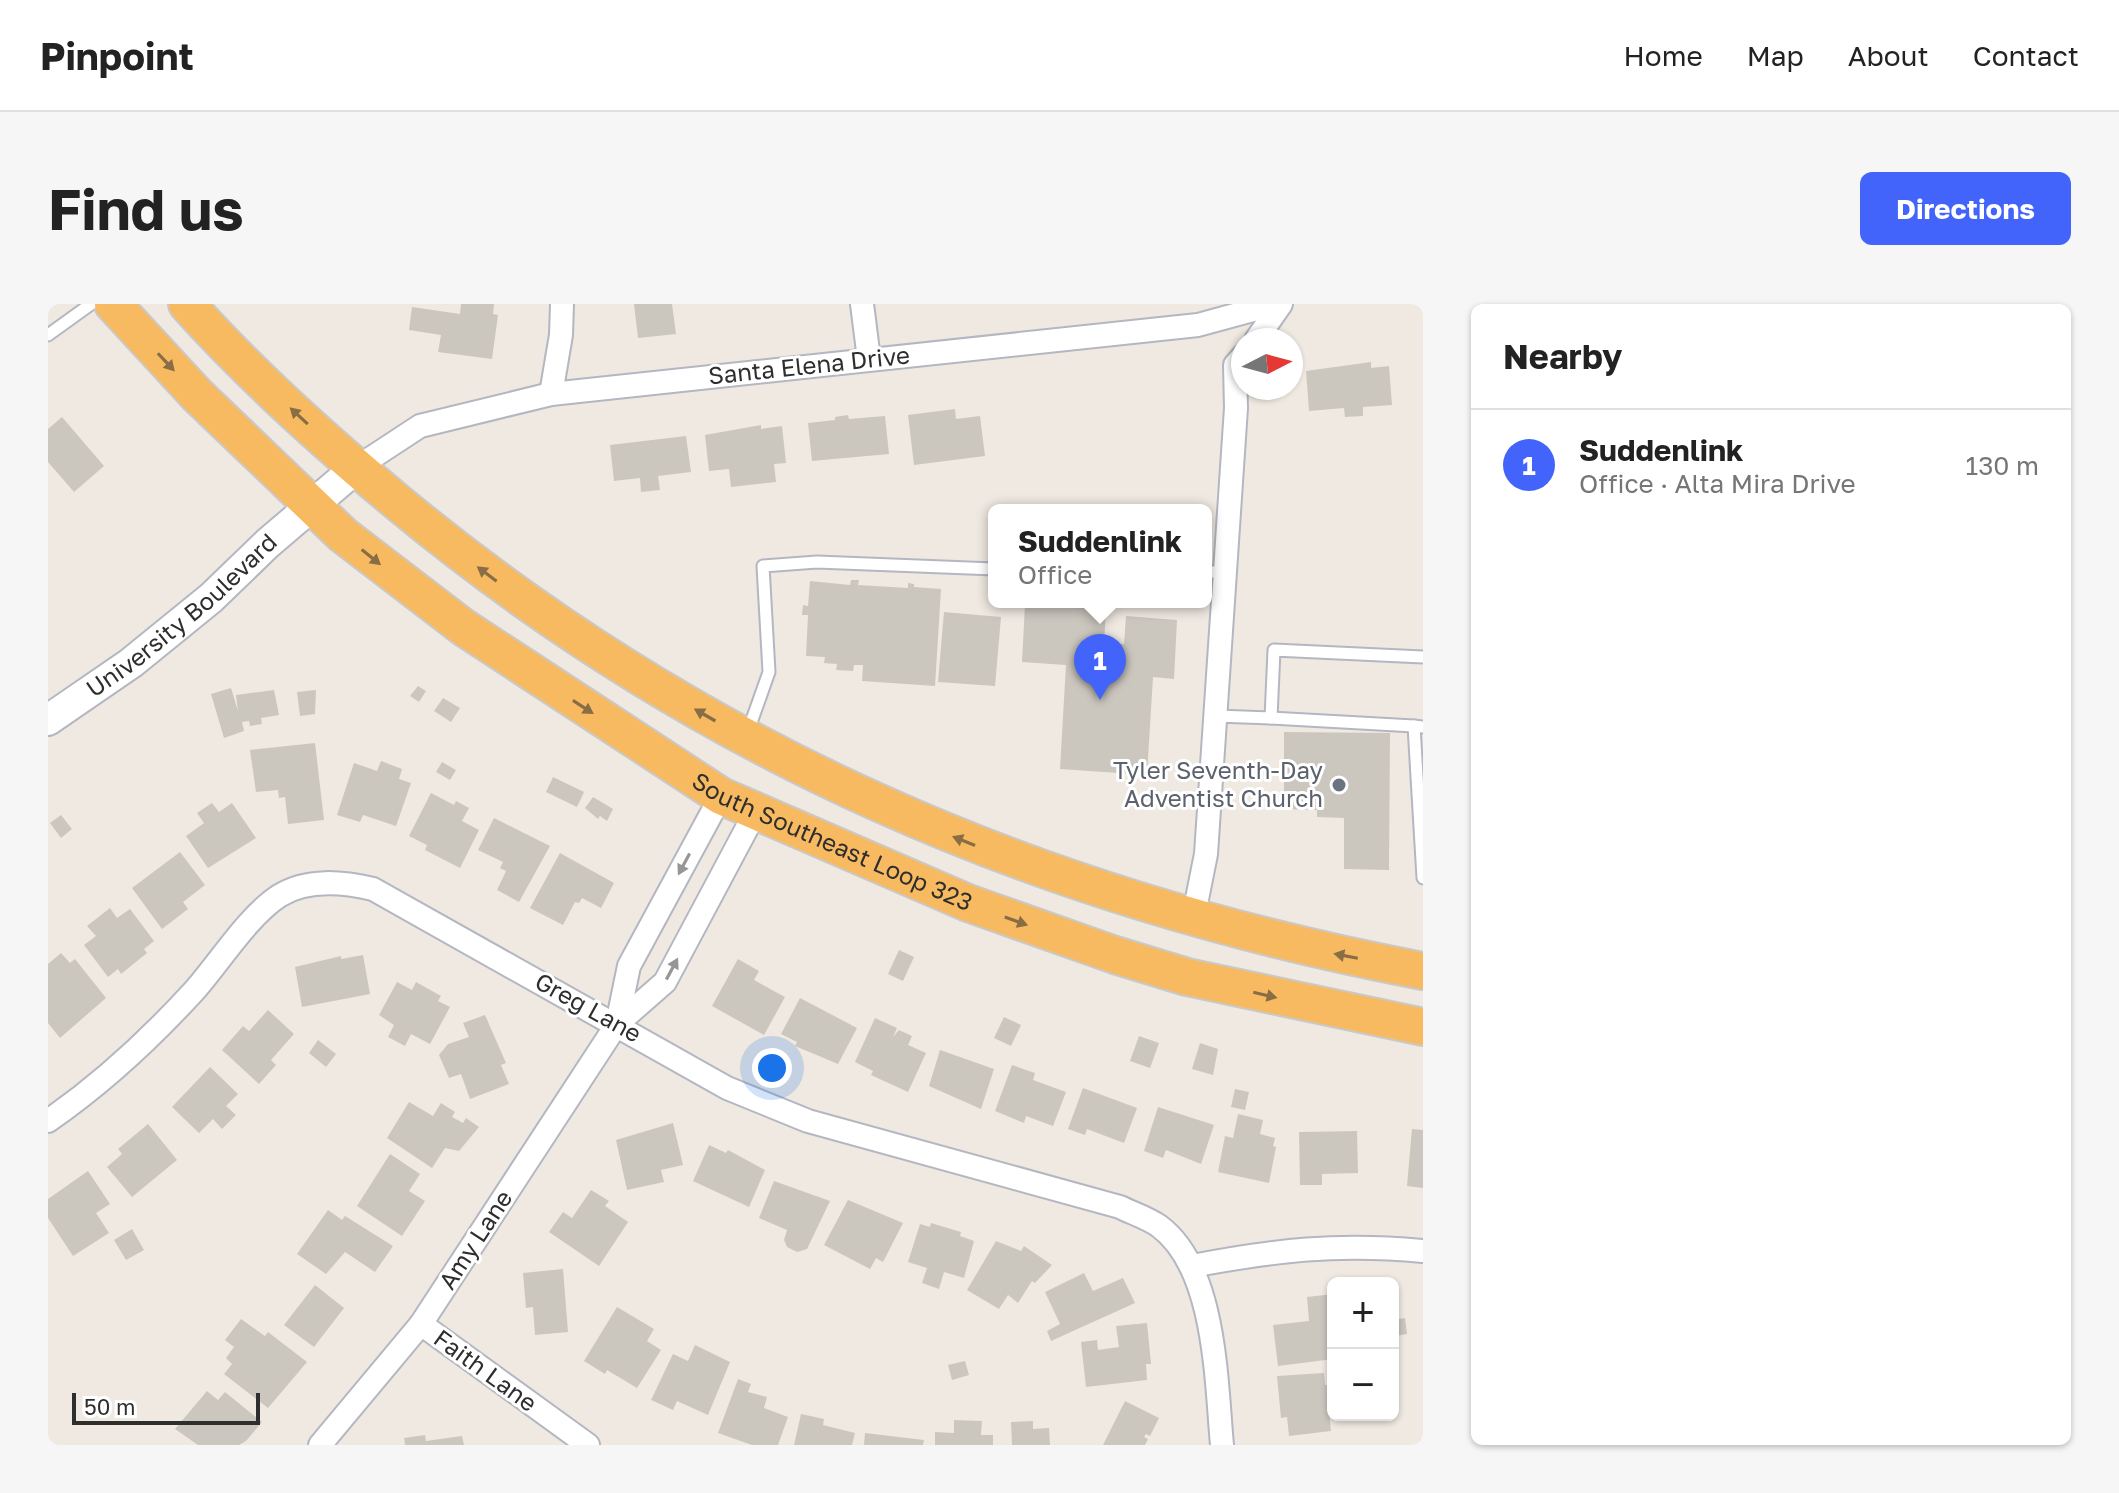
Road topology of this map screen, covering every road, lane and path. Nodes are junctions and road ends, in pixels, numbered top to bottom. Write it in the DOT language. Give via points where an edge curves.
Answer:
graph roads {
  1 [pos="91,304"];
  2 [pos="113,304"];
  3 [pos="187,304"];
  4 [pos="562,304"];
  5 [pos="862,304"];
  6 [pos="1275,304"];
  7 [pos="1281,304"];
  8 [pos="1264,328"];
  9 [pos="48,335"];
  10 [pos="869,359"];
  11 [pos="551,394"];
  12 [pos="1236,400"];
  13 [pos="356,468"];
  14 [pos="312,507"];
  15 [pos="988,569"];
  16 [pos="1216,572"];
  17 [pos="1423,657"];
  18 [pos="1216,716"];
  19 [pos="1271,718"];
  20 [pos="48,720"];
  21 [pos="1419,726"];
  22 [pos="746,739"];
  23 [pos="721,796"];
  24 [pos="756,811"];
  25 [pos="1423,878"];
  26 [pos="1193,919"];
  27 [pos="1423,971"];
  28 [pos="617,1024"];
  29 [pos="1423,1027"];
  30 [pos="48,1121"];
  31 [pos="1423,1251"];
  32 [pos="1192,1266"];
  33 [pos="421,1324"];
  34 [pos="320,1445"];
  35 [pos="588,1445"];
  36 [pos="1222,1445"];
  1 -- 9 [label="lane"];
  2 -- 14 [label="highway, South Southeast Loop 323, one-way"];
  13 -- 3 [label="highway, one-way"];
  4 -- 11 [label="street"];
  5 -- 10 [label="street"];
  6 -- 10 [label="street, Santa Elena Drive" via="1198,325"];
  7 -- 8 [label="street"];
  10 -- 11 [label="street, Santa Elena Drive"];
  11 -- 13 [label="street, Santa Elena Drive" via="420,426"];
  12 -- 16 [label="street"];
  13 -- 14 [label="main road, University Boulevard"];
  22 -- 13 [label="highway, one-way" via="547,619"];
  14 -- 20 [label="main road, University Boulevard" via="131,663"];
  14 -- 23 [label="highway, South Southeast Loop 323, one-way" via="463,627"];
  15 -- 22 [label="lane" via="817,562 763,566 769,672"];
  16 -- 18 [label="street"];
  17 -- 19 [label="lane" via="1274,650"];
  18 -- 19 [label="lane"];
  18 -- 26 [label="street" via="1206,854"];
  19 -- 21 [label="lane"];
  21 -- 25 [label="lane"];
  26 -- 22 [label="highway, one-way" via="986,850"];
  23 -- 24 [label="highway, South Southeast Loop 323"];
  23 -- 28 [label="street, Amy Lane, one-way" via="629,966"];
  28 -- 24 [label="street, Amy Lane, one-way" via="665,982"];
  24 -- 29 [label="highway, South Southeast Loop 323, one-way" via="968,903 1115,955 1187,977"];
  27 -- 26 [label="highway, one-way"];
  28 -- 30 [label="street, Greg Lane" via="373,889 342,882 308,885 279,896 192,994"];
  28 -- 32 [label="street, Greg Lane" via="727,1088 808,1121 1120,1207 1160,1226"];
  28 -- 33 [label="street, Amy Lane"];
  31 -- 32 [label="street" via="1360,1245 1281,1250"];
  32 -- 36 [label="street, Greg Lane" via="1208,1313"];
  33 -- 34 [label="street, Amy Lane"];
  33 -- 35 [label="street, Faith Lane"];
}
